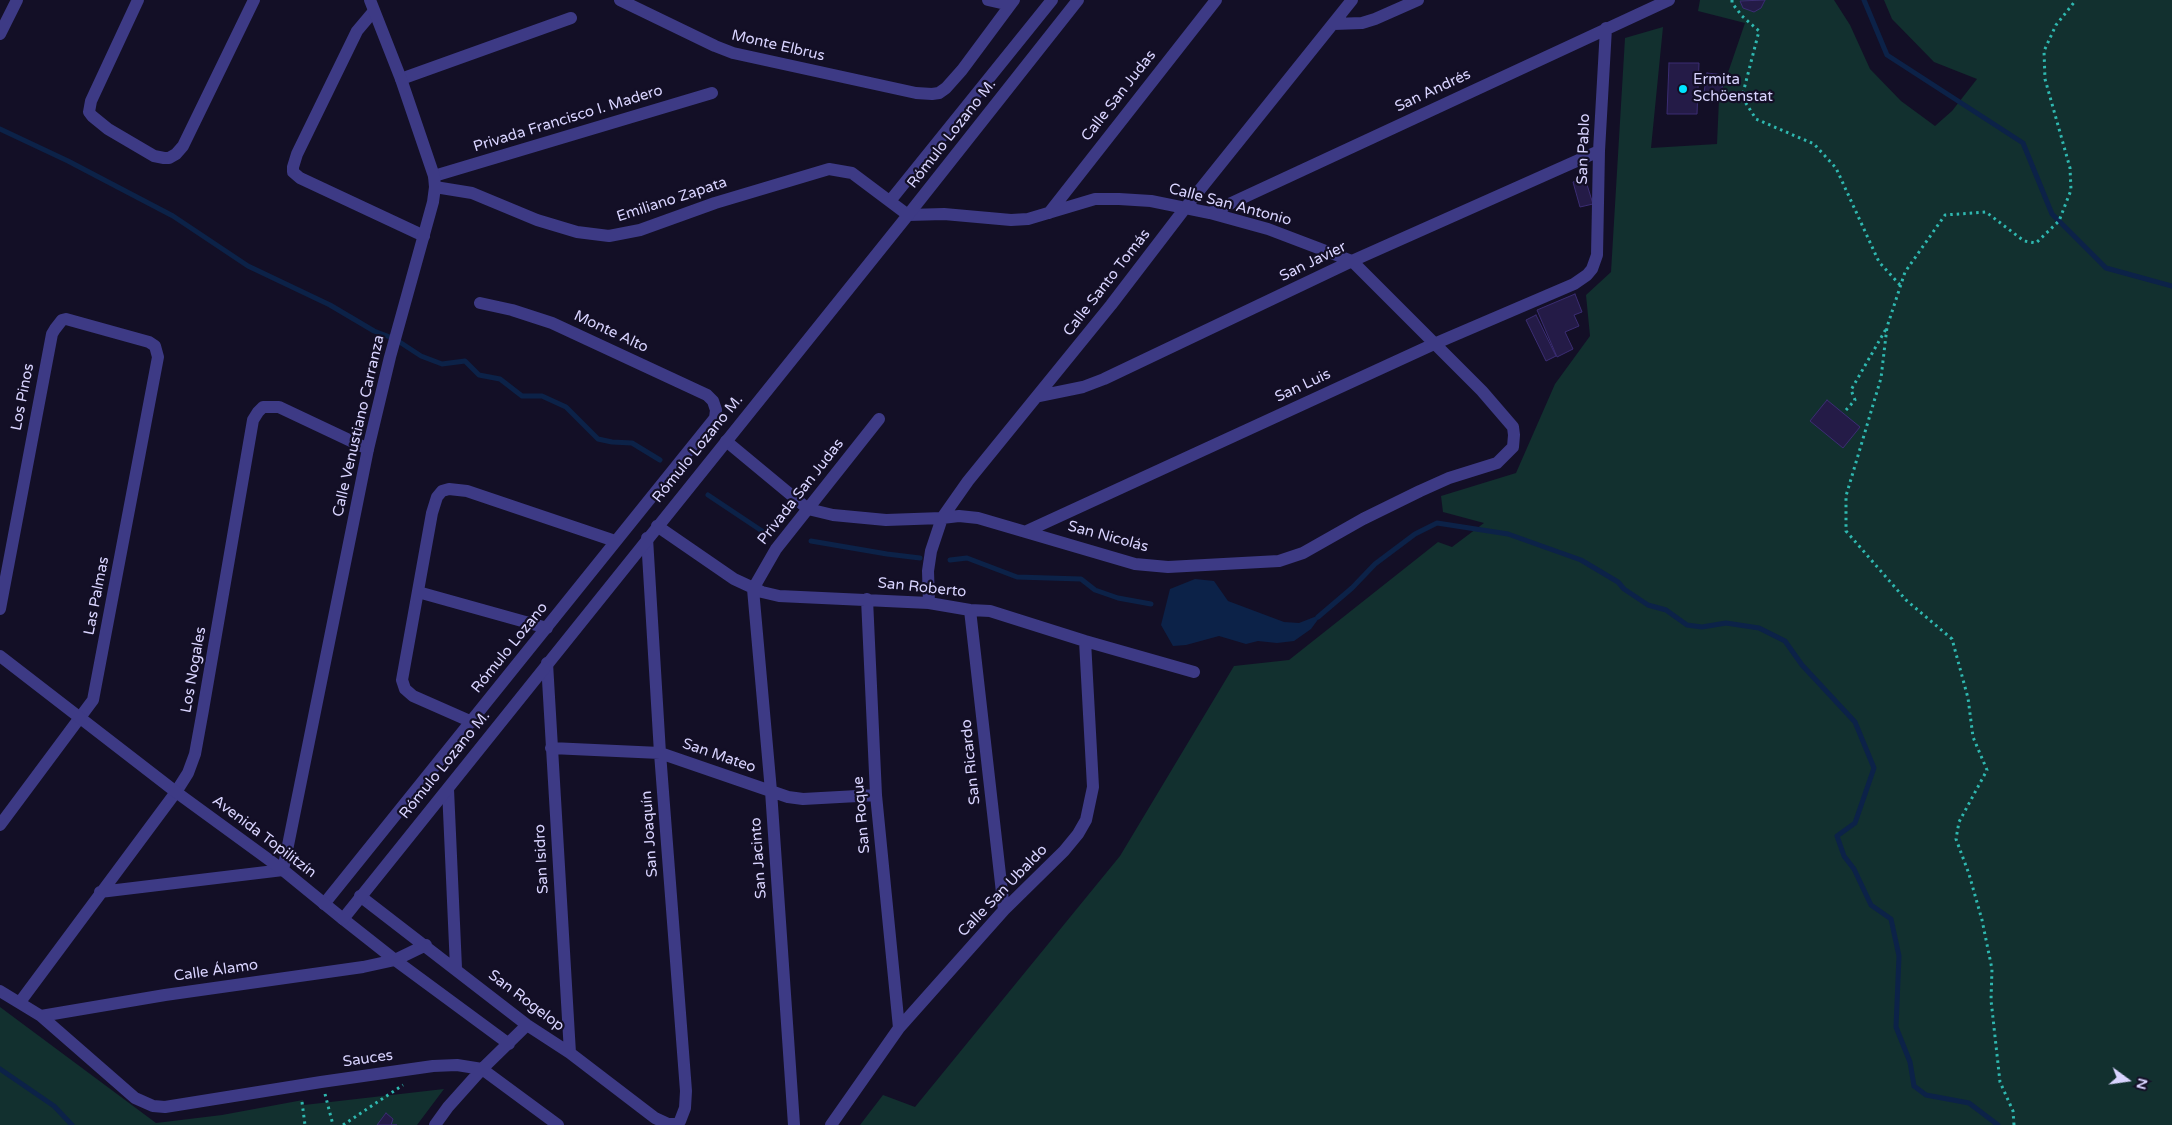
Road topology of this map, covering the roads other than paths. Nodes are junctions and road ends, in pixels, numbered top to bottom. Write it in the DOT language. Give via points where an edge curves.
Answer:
graph roads {
  1 [pos="17,0"];
  2 [pos="138,0"];
  3 [pos="254,0"];
  4 [pos="620,0"];
  5 [pos="988,0"];
  6 [pos="1052,0"];
  7 [pos="1078,0"];
  8 [pos="1216,0"];
  9 [pos="1352,0"];
  10 [pos="1418,0"];
  11 [pos="1669,0"];
  12 [pos="1012,3"];
  13 [pos="371,6"];
  14 [pos="571,18"];
  15 [pos="1334,24"];
  16 [pos="1606,28"];
  17 [pos="0,34"];
  18 [pos="401,79"];
  19 [pos="712,93"];
  20 [pos="1599,151"];
  21 [pos="435,182"];
  22 [pos="890,201"];
  23 [pos="1186,207"];
  24 [pos="1049,213"];
  25 [pos="1210,213"];
  26 [pos="908,216"];
  27 [pos="424,236"];
  28 [pos="1352,261"];
  29 [pos="1592,269"];
  30 [pos="480,303"];
  31 [pos="1434,344"];
  32 [pos="155,346"];
  33 [pos="1039,396"];
  34 [pos="716,410"];
  35 [pos="879,419"];
  36 [pos="726,441"];
  37 [pos="1513,447"];
  38 [pos="368,449"];
  39 [pos="808,509"];
  40 [pos="942,518"];
  41 [pos="657,526"];
  42 [pos="1026,531"];
  43 [pos="647,538"];
  44 [pos="615,541"];
  45 [pos="753,589"];
  46 [pos="418,592"];
  47 [pos="867,599"];
  48 [pos="929,603"];
  49 [pos="0,609"];
  50 [pos="970,610"];
  51 [pos="547,628"];
  52 [pos="1086,641"];
  53 [pos="0,656"];
  54 [pos="547,663"];
  55 [pos="1194,672"];
  56 [pos="81,718"];
  57 [pos="472,722"];
  58 [pos="551,748"];
  59 [pos="660,753"];
  60 [pos="448,789"];
  61 [pos="771,791"];
  62 [pos="176,792"];
  63 [pos="876,795"];
  64 [pos="0,825"];
  65 [pos="283,870"];
  66 [pos="100,892"];
  67 [pos="360,896"];
  68 [pos="324,904"];
  69 [pos="1004,910"];
  70 [pos="344,918"];
  71 [pos="426,945"];
  72 [pos="395,960"];
  73 [pos="456,968"];
  74 [pos="0,991"];
  75 [pos="20,1002"];
  76 [pos="41,1016"];
  77 [pos="527,1025"];
  78 [pos="899,1028"];
  79 [pos="509,1044"];
  80 [pos="570,1053"];
  81 [pos="482,1069"];
  82 [pos="676,1124"];
  83 [pos="435,1125"];
  84 [pos="558,1125"];
  85 [pos="794,1125"];
  86 [pos="831,1125"];
  1 -- 17 [label="street"];
  2 -- 3 [label="street" via="91,101 89,112 108,129 154,156 169,158 183,146"];
  4 -- 12 [label="street, Monte Elbrus" via="733,53 916,93 939,93 950,84"];
  5 -- 12 [label="street"];
  6 -- 22 [label="street"];
  7 -- 26 [label="street, Rómulo Lozano M."];
  8 -- 24 [label="street, Calle San Judas"];
  9 -- 15 [label="street, Calle Santo Tomás"];
  10 -- 15 [label="street" via="1375,19"];
  11 -- 16 [label="street, San Andrés"];
  13 -- 18 [label="street"];
  13 -- 27 [label="street" via="297,154 293,172"];
  14 -- 18 [label="street"];
  15 -- 23 [label="street, Calle Santo Tomás"];
  16 -- 20 [label="street, San Pablo"];
  16 -- 25 [label="street, San Andrés"];
  18 -- 21 [label="street"];
  19 -- 21 [label="street, Privada Francisco I. Madero"];
  20 -- 28 [label="street, San Javier"];
  20 -- 29 [label="street, San Pablo" via="1597,255"];
  21 -- 22 [label="street, Emiliano Zapata" via="472,193 537,220 609,236 640,230 715,203 830,169 852,173"];
  21 -- 27 [label="street, Calle Venustiano Carranza"];
  22 -- 26 [label="street, Emiliano Zapata"];
  23 -- 24 [label="street, Calle San Antonio" via="1095,199"];
  23 -- 25 [label="street, Calle San Antonio"];
  23 -- 33 [label="street, Calle Santo Tomás"];
  24 -- 26 [label="street, Calle San Antonio" via="1010,220 944,214"];
  25 -- 28 [label="street, Calle San Antonio" via="1268,229"];
  26 -- 36 [label="street, Rómulo Lozano M."];
  27 -- 38 [label="street, Calle Venustiano Carranza"];
  28 -- 31 [label="street, Calle San Antonio"];
  28 -- 33 [label="street, San Javier" via="1104,379"];
  29 -- 31 [label="street, San Luis" via="1574,284"];
  30 -- 34 [label="street, Monte Alto" via="552,323 707,394"];
  31 -- 37 [label="street, Calle San Antonio" via="1507,419 1513,427"];
  31 -- 42 [label="street, San Luis"];
  32 -- 49 [label="street, Los Pinos" via="66,319 52,334"];
  32 -- 56 [label="street, Las Palmas" via="158,357 96,686 93,700"];
  33 -- 40 [label="street, Calle Santo Tomás" via="968,481"];
  34 -- 44 [label="street, Rómulo Lozano" via="711,424"];
  35 -- 39 [label="street, Privada San Judas"];
  36 -- 39 [label="street, San Nicolás"];
  36 -- 41 [label="street, Rómulo Lozano M."];
  37 -- 42 [label="street, San Nicolás" via="1497,463 1449,478 1363,519 1303,553 1279,561 1168,567 1135,564"];
  38 -- 62 [label="street, Los Nogales" via="279,407 263,407 253,420 195,754 188,774"];
  38 -- 65 [label="street, Calle Venustiano Carranza"];
  39 -- 40 [label="street, San Nicolás" via="859,518"];
  39 -- 45 [label="street, Privada San Judas" via="776,549"];
  40 -- 42 [label="street, San Nicolás" via="978,518"];
  40 -- 48 [label="street, Calle Santo Tomás" via="931,551 927,586"];
  41 -- 43 [label="street, Rómulo Lozano M."];
  41 -- 45 [label="street, San Roberto"];
  43 -- 54 [label="street, Rómulo Lozano M."];
  43 -- 59 [label="street, San Joaquín"];
  44 -- 46 [label="street" via="467,491 449,489 442,491 432,513"];
  44 -- 51 [label="street, Rómulo Lozano"];
  45 -- 47 [label="street, San Roberto" via="780,596"];
  45 -- 61 [label="street, San Jacinto"];
  46 -- 51 [label="street"];
  46 -- 57 [label="street" via="402,674 405,689 420,700"];
  47 -- 48 [label="street, San Roberto"];
  47 -- 63 [label="street, San Roque"];
  48 -- 50 [label="street, San Roberto"];
  50 -- 52 [label="street, San Roberto" via="990,611"];
  50 -- 69 [label="street, San Ricardo"];
  51 -- 57 [label="street, Rómulo Lozano"];
  52 -- 55 [label="street, San Roberto"];
  52 -- 69 [label="street, Calle San Ubaldo" via="1093,787 1086,820 1064,851"];
  53 -- 56 [label="street, Avenida Topilitzín"];
  54 -- 58 [label="street, San Isidro"];
  54 -- 60 [label="street, Rómulo Lozano M."];
  56 -- 62 [label="street, Avenida Topilitzín"];
  56 -- 64 [label="street, Las Palmas"];
  57 -- 68 [label="street, Rómulo Lozano"];
  58 -- 59 [label="street, San Mateo"];
  58 -- 80 [label="street, San Isidro"];
  59 -- 61 [label="street, San Mateo"];
  59 -- 82 [label="street, San Joaquín" via="686,1091 685,1108"];
  60 -- 67 [label="street, Rómulo Lozano M."];
  60 -- 73 [label="street"];
  61 -- 63 [label="street, San Mateo" via="803,799"];
  61 -- 85 [label="street, San Jacinto"];
  62 -- 65 [label="street, Avenida Topilitzín"];
  62 -- 66 [label="street, Los Nogales"];
  63 -- 78 [label="street, San Roque"];
  65 -- 66 [label="street"];
  65 -- 68 [label="street, Avenida Topilitzín"];
  66 -- 75 [label="street, Los Nogales"];
  67 -- 70 [label="street, Rómulo Lozano M."];
  67 -- 71 [label="street, San Rogelop"];
  68 -- 70 [label="street, Avenida Topilitzín"];
  69 -- 78 [label="street, Calle San Ubaldo"];
  70 -- 72 [label="street, Avenida Topilitzín"];
  71 -- 72 [label="street, Calle Álamo"];
  71 -- 73 [label="street, San Rogelop"];
  72 -- 76 [label="street, Calle Álamo"];
  72 -- 79 [label="street, Avenida Topilitzín"];
  73 -- 77 [label="street, San Rogelop"];
  74 -- 75 [label="street"];
  75 -- 76 [label="street"];
  76 -- 81 [label="street, Sauces" via="135,1098 165,1107 433,1066"];
  77 -- 79 [label="street"];
  77 -- 80 [label="street, San Rogelop"];
  78 -- 86 [label="street, Calle San Ubaldo"];
  79 -- 81 [label="street"];
  80 -- 82 [label="street, San Rogelop" via="655,1118"];
  81 -- 83 [label="street"];
  81 -- 84 [label="street, Sauces"];
}
